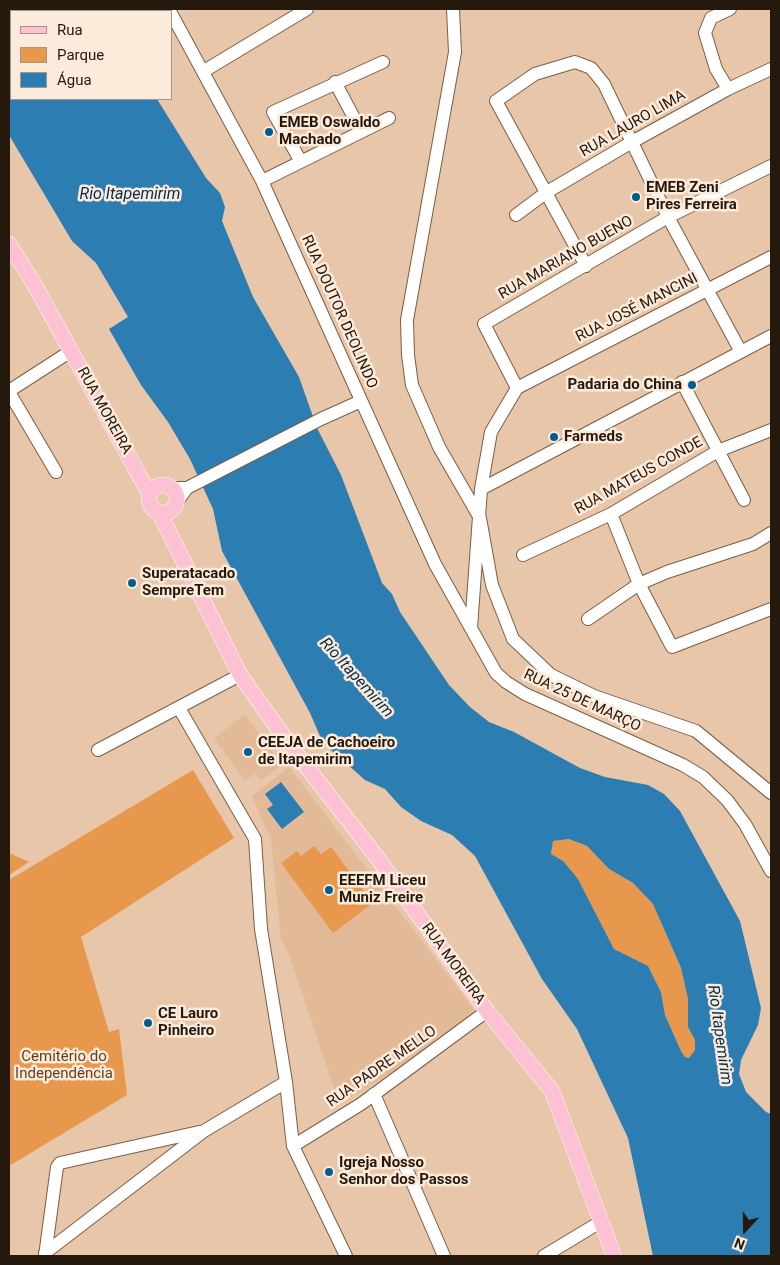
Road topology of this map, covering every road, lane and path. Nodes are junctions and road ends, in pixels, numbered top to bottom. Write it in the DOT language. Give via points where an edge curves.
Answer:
graph roads {
  1 [pos="307,9"];
  2 [pos="453,9"];
  3 [pos="730,9"];
  4 [pos="172,15"];
  5 [pos="382,62"];
  6 [pos="771,68"];
  7 [pos="204,71"];
  8 [pos="336,82"];
  9 [pos="728,89"];
  10 [pos="389,118"];
  11 [pos="362,131"];
  12 [pos="632,142"];
  13 [pos="300,160"];
  14 [pos="771,166"];
  15 [pos="262,181"];
  16 [pos="547,192"];
  17 [pos="516,215"];
  18 [pos="668,217"];
  19 [pos="9,244"];
  20 [pos="771,257"];
  21 [pos="586,266"];
  22 [pos="709,289"];
  23 [pos="771,336"];
  24 [pos="71,351"];
  25 [pos="741,352"];
  26 [pos="682,382"];
  27 [pos="517,388"];
  28 [pos="9,391"];
  29 [pos="361,401"];
  30 [pos="771,430"];
  31 [pos="718,451"];
  32 [pos="56,472"];
  33 [pos="481,488"];
  34 [pos="166,498"];
  35 [pos="744,500"];
  36 [pos="612,514"];
  37 [pos="480,518"];
  38 [pos="771,533"];
  39 [pos="523,555"];
  40 [pos="639,584"];
  41 [pos="771,608"];
  42 [pos="588,619"];
  43 [pos="471,628"];
  44 [pos="240,675"];
  45 [pos="179,708"];
  46 [pos="98,750"];
  47 [pos="771,793"];
  48 [pos="771,871"];
  49 [pos="487,1011"];
  50 [pos="286,1082"];
  51 [pos="374,1094"];
  52 [pos="204,1131"];
  53 [pos="293,1146"];
  54 [pos="602,1221"];
  55 [pos="45,1255"];
  56 [pos="346,1256"];
  57 [pos="444,1256"];
  58 [pos="544,1256"];
  59 [pos="614,1256"];
  1 -- 7 [label="street"];
  2 -- 37 [label="street" via="455,52 406,320 412,386 438,447"];
  3 -- 9 [label="street" via="711,18 705,33 716,69"];
  4 -- 7 [label="street, RUA DOUTOR DEOLINDO"];
  5 -- 8 [label="street"];
  6 -- 9 [label="street, RUA LAURO LIMA"];
  7 -- 15 [label="street, RUA DOUTOR DEOLINDO"];
  8 -- 11 [label="street"];
  8 -- 13 [label="street" via="273,112"];
  9 -- 12 [label="street, RUA LAURO LIMA"];
  10 -- 11 [label="street"];
  11 -- 13 [label="street"];
  12 -- 16 [label="street, RUA LAURO LIMA"];
  12 -- 16 [label="street" via="600,79 591,68 575,62 535,74 496,101"];
  12 -- 18 [label="street"];
  13 -- 15 [label="street"];
  14 -- 18 [label="street, RUA MARIANO BUENO"];
  15 -- 29 [label="street, RUA DOUTOR DEOLINDO"];
  16 -- 17 [label="street, RUA LAURO LIMA"];
  16 -- 21 [label="street"];
  18 -- 21 [label="street, RUA MARIANO BUENO"];
  18 -- 22 [label="street"];
  19 -- 24 [label="main road, RUA MOREIRA"];
  20 -- 22 [label="street, RUA JOSÉ MANCINI"];
  21 -- 27 [label="street, RUA MARIANO BUENO" via="484,324"];
  22 -- 25 [label="street"];
  22 -- 27 [label="street, RUA JOSÉ MANCINI"];
  23 -- 25 [label="street"];
  24 -- 28 [label="street"];
  24 -- 34 [label="main road, RUA MOREIRA" via="137,470"];
  25 -- 26 [label="street"];
  26 -- 31 [label="street"];
  26 -- 33 [label="street"];
  27 -- 33 [label="street" via="491,432"];
  28 -- 32 [label="street"];
  29 -- 34 [label="street"];
  29 -- 43 [label="street, RUA DOUTOR DEOLINDO" via="435,564"];
  30 -- 31 [label="street, RUA MATEUS CONDE"];
  31 -- 35 [label="street"];
  31 -- 36 [label="street, RUA MATEUS CONDE"];
  33 -- 37 [label="street"];
  34 -- 44 [label="main road, RUA MOREIRA" via="169,533"];
  36 -- 39 [label="street, RUA MATEUS CONDE"];
  36 -- 40 [label="street"];
  37 -- 43 [label="street"];
  37 -- 47 [label="street" via="492,585 513,639 550,675 594,696 696,731"];
  38 -- 40 [label="street" via="753,544"];
  40 -- 41 [label="street" via="672,647"];
  40 -- 42 [label="street"];
  43 -- 48 [label="street, RUA 25 DE MARÇO" via="496,673 512,686 584,722 684,765 703,777 727,800 745,824"];
  44 -- 45 [label="street"];
  44 -- 49 [label="main road, RUA MOREIRA"];
  45 -- 46 [label="street"];
  45 -- 50 [label="street" via="255,839 261,930"];
  49 -- 51 [label="street, RUA PADRE MELLO"];
  49 -- 54 [label="main road, RUA MOREIRA" via="552,1091"];
  50 -- 52 [label="street"];
  50 -- 53 [label="street"];
  51 -- 53 [label="street, RUA PADRE MELLO"];
  51 -- 57 [label="street"];
  52 -- 55 [label="street"];
  52 -- 55 [label="street" via="60,1162"];
  53 -- 56 [label="street"];
  54 -- 58 [label="street"];
  54 -- 59 [label="main road, RUA MOREIRA"];
}
